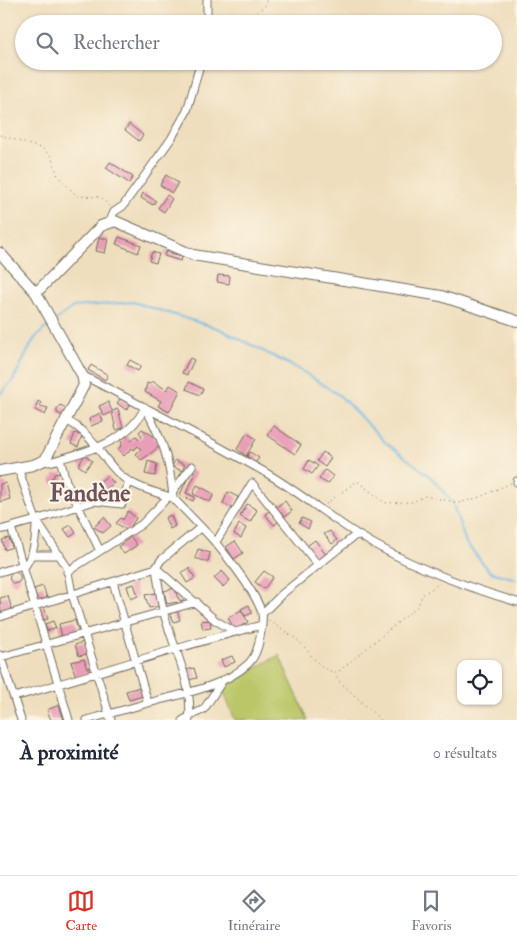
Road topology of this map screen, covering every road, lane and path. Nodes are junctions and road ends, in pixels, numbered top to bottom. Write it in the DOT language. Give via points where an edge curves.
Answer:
graph roads {
  1 [pos="207,0"];
  2 [pos="266,0"];
  3 [pos="207,15"];
  4 [pos="252,15"];
  5 [pos="198,70"];
  6 [pos="0,135"];
  7 [pos="112,216"];
  8 [pos="0,253"];
  9 [pos="36,293"];
  10 [pos="517,321"];
  11 [pos="82,376"];
  12 [pos="145,407"];
  13 [pos="67,421"];
  14 [pos="97,447"];
  15 [pos="60,459"];
  16 [pos="45,460"];
  17 [pos="192,466"];
  18 [pos="18,468"];
  19 [pos="0,471"];
  20 [pos="129,481"];
  21 [pos="517,481"];
  22 [pos="171,495"];
  23 [pos="79,506"];
  24 [pos="322,508"];
  25 [pos="36,520"];
  26 [pos="11,527"];
  27 [pos="200,527"];
  28 [pos="0,530"];
  29 [pos="357,534"];
  30 [pos="216,542"];
  31 [pos="100,551"];
  32 [pos="33,555"];
  33 [pos="60,555"];
  34 [pos="318,565"];
  35 [pos="24,567"];
  36 [pos="156,568"];
  37 [pos="0,572"];
  38 [pos="68,572"];
  39 [pos="448,577"];
  40 [pos="113,582"];
  41 [pos="72,594"];
  42 [pos="197,602"];
  43 [pos="517,602"];
  44 [pos="33,605"];
  45 [pos="163,611"];
  46 [pos="262,614"];
  47 [pos="0,617"];
  48 [pos="124,622"];
  49 [pos="262,625"];
  50 [pos="235,632"];
  51 [pos="84,634"];
  52 [pos="46,645"];
  53 [pos="176,650"];
  54 [pos="1,656"];
  55 [pos="136,662"];
  56 [pos="334,672"];
  57 [pos="96,673"];
  58 [pos="223,680"];
  59 [pos="58,685"];
  60 [pos="188,692"];
  61 [pos="14,697"];
  62 [pos="148,702"];
  63 [pos="109,717"];
  64 [pos="190,718"];
  65 [pos="21,720"];
  66 [pos="69,720"];
  67 [pos="87,720"];
  68 [pos="183,720"];
  69 [pos="381,720"];
  1 -- 3 [label="street"];
  2 -- 4 [label="path" via="266,5"];
  5 -- 7 [label="street" via="187,111 123,206"];
  6 -- 7 [label="path" via="43,149 51,156 58,176 77,196 101,197"];
  7 -- 9 [label="main road"];
  7 -- 10 [label="main road" via="192,255 441,296"];
  8 -- 9 [label="main road"];
  9 -- 11 [label="main road"];
  11 -- 12 [label="street"];
  11 -- 13 [label="main road" via="84,385"];
  12 -- 14 [label="street" via="139,420 121,436"];
  12 -- 22 [label="street" via="165,446 172,477"];
  12 -- 24 [label="street"];
  13 -- 14 [label="street" via="84,432"];
  13 -- 16 [label="main road"];
  14 -- 15 [label="street"];
  14 -- 20 [label="street"];
  15 -- 16 [label="street"];
  15 -- 23 [label="street" via="66,481"];
  16 -- 18 [label="main road"];
  17 -- 22 [label="street"];
  18 -- 19 [label="main road"];
  18 -- 25 [label="street"];
  20 -- 22 [label="street"];
  20 -- 23 [label="street" via="122,504 94,501"];
  21 -- 24 [label="path" via="460,503 425,496 412,502 385,503 356,481"];
  22 -- 27 [label="street"];
  22 -- 31 [label="street" via="142,524"];
  23 -- 25 [label="street"];
  23 -- 31 [label="street"];
  24 -- 29 [label="street"];
  25 -- 26 [label="street"];
  25 -- 32 [label="street"];
  25 -- 33 [label="street"];
  26 -- 28 [label="street"];
  26 -- 35 [label="street"];
  27 -- 30 [label="street"];
  27 -- 36 [label="street"];
  29 -- 34 [label="street"];
  29 -- 39 [label="street"];
  30 -- 34 [label="street" via="252,483"];
  30 -- 46 [label="street"];
  31 -- 38 [label="street"];
  32 -- 33 [label="street"];
  32 -- 35 [label="street"];
  33 -- 38 [label="street"];
  34 -- 46 [label="street"];
  35 -- 37 [label="street"];
  35 -- 44 [label="street"];
  36 -- 40 [label="street"];
  36 -- 42 [label="street"];
  36 -- 45 [label="street"];
  38 -- 41 [label="street"];
  39 -- 43 [label="street"];
  39 -- 56 [label="path" via="422,595 418,606 366,651 342,670"];
  40 -- 41 [label="street"];
  40 -- 48 [label="street"];
  41 -- 44 [label="street"];
  41 -- 51 [label="street"];
  42 -- 45 [label="street"];
  42 -- 50 [label="street" via="215,620"];
  44 -- 47 [label="street"];
  44 -- 52 [label="street"];
  45 -- 48 [label="street"];
  45 -- 53 [label="street"];
  46 -- 49 [label="street"];
  46 -- 56 [label="path" via="282,632 296,638 316,661"];
  48 -- 51 [label="street"];
  48 -- 55 [label="street"];
  49 -- 50 [label="street"];
  49 -- 58 [label="street" via="258,646 249,664"];
  50 -- 53 [label="street"];
  51 -- 52 [label="street"];
  51 -- 57 [label="street"];
  52 -- 54 [label="street"];
  52 -- 59 [label="street"];
  53 -- 55 [label="street"];
  53 -- 60 [label="street"];
  54 -- 61 [label="street"];
  55 -- 57 [label="street"];
  55 -- 62 [label="street"];
  56 -- 69 [label="path" via="339,681"];
  57 -- 59 [label="street"];
  57 -- 63 [label="street"];
  58 -- 60 [label="street"];
  58 -- 64 [label="street" via="204,709"];
  59 -- 61 [label="street"];
  59 -- 66 [label="street"];
  60 -- 62 [label="street"];
  60 -- 64 [label="street"];
  61 -- 65 [label="street"];
  62 -- 63 [label="street"];
  63 -- 67 [label="street"];
  64 -- 68 [label="street"];
}
